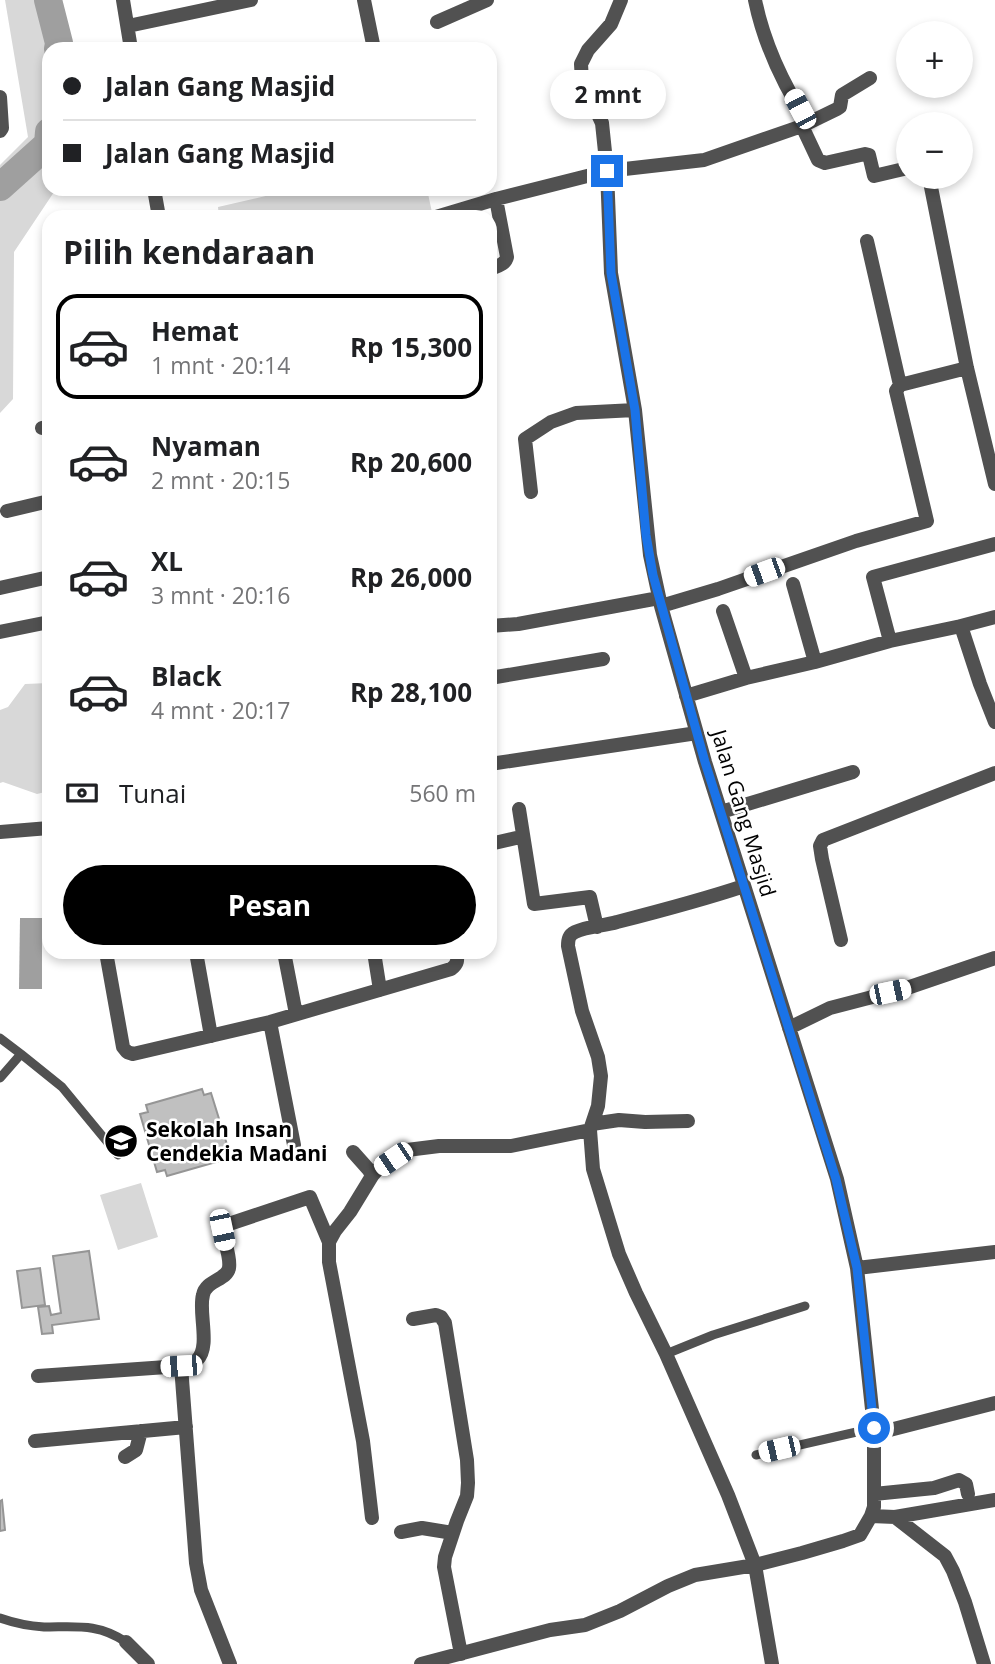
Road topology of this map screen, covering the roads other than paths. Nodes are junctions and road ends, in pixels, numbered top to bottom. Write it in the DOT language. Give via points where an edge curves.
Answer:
graph roads {
  1 [pos="123,0"];
  2 [pos="251,0"];
  3 [pos="364,0"];
  4 [pos="487,0"];
  5 [pos="621,0"];
  6 [pos="755,0"];
  7 [pos="437,22"];
  8 [pos="128,26"];
  9 [pos="130,42"];
  10 [pos="369,42"];
  11 [pos="870,78"];
  12 [pos="0,97"];
  13 [pos="805,124"];
  14 [pos="0,131"];
  15 [pos="607,171"];
  16 [pos="896,171"];
  17 [pos="931,189"];
  18 [pos="496,199"];
  19 [pos="459,210"];
  20 [pos="867,241"];
  21 [pos="497,267"];
  22 [pos="967,368"];
  23 [pos="900,385"];
  24 [pos="635,410"];
  25 [pos="995,484"];
  26 [pos="531,492"];
  27 [pos="42,503"];
  28 [pos="6,511"];
  29 [pos="995,544"];
  30 [pos="42,578"];
  31 [pos="793,584"];
  32 [pos="0,587"];
  33 [pos="660,602"];
  34 [pos="723,611"];
  35 [pos="995,617"];
  36 [pos="42,623"];
  37 [pos="497,626"];
  38 [pos="961,626"];
  39 [pos="0,632"];
  40 [pos="890,641"];
  41 [pos="603,659"];
  42 [pos="815,662"];
  43 [pos="497,677"];
  44 [pos="747,678"];
  45 [pos="995,680"];
  46 [pos="980,684"];
  47 [pos="687,696"];
  48 [pos="995,722"];
  49 [pos="696,733"];
  50 [pos="497,763"];
  51 [pos="853,772"];
  52 [pos="995,773"];
  53 [pos="519,809"];
  54 [pos="720,812"];
  55 [pos="42,829"];
  56 [pos="0,832"];
  57 [pos="516,838"];
  58 [pos="497,842"];
  59 [pos="744,886"];
  60 [pos="597,927"];
  61 [pos="841,940"];
  62 [pos="995,958"];
  63 [pos="107,959"];
  64 [pos="197,959"];
  65 [pos="285,959"];
  66 [pos="375,959"];
  67 [pos="458,959"];
  68 [pos="380,990"];
  69 [pos="296,1014"];
  70 [pos="270,1022"];
  71 [pos="789,1028"];
  72 [pos="211,1036"];
  73 [pos="0,1038"];
  74 [pos="21,1054"];
  75 [pos="0,1079"];
  76 [pos="688,1121"];
  77 [pos="591,1127"];
  78 [pos="294,1144"];
  79 [pos="353,1152"];
  80 [pos="118,1155"];
  81 [pos="372,1176"];
  82 [pos="329,1242"];
  83 [pos="995,1252"];
  84 [pos="857,1268"];
  85 [pos="805,1306"];
  86 [pos="413,1319"];
  87 [pos="666,1354"];
  88 [pos="181,1366"];
  89 [pos="38,1376"];
  90 [pos="995,1403"];
  91 [pos="186,1427"];
  92 [pos="141,1431"];
  93 [pos="874,1431"];
  94 [pos="35,1441"];
  95 [pos="756,1455"];
  96 [pos="125,1457"];
  97 [pos="874,1494"];
  98 [pos="968,1494"];
  99 [pos="995,1500"];
  100 [pos="871,1516"];
  101 [pos="895,1517"];
  102 [pos="372,1518"];
  103 [pos="401,1532"];
  104 [pos="453,1533"];
  105 [pos="755,1565"];
  106 [pos="0,1618"];
  107 [pos="126,1642"];
  108 [pos="461,1654"];
  109 [pos="148,1664"];
  110 [pos="230,1664"];
  111 [pos="421,1664"];
  112 [pos="772,1664"];
  113 [pos="984,1664"];
  1 -- 8 [label="street"];
  2 -- 8 [label="street"];
  3 -- 10 [label="street"];
  4 -- 7 [label="street"];
  5 -- 15 [label="street, Jalan Gang Masjid" via="611,23 581,64 587,96 601,123"];
  6 -- 13 [label="street" via="778,68"];
  8 -- 9 [label="street"];
  11 -- 13 [label="street" via="842,94 839,108"];
  12 -- 14 [label="street"];
  13 -- 15 [label="street" via="704,160"];
  13 -- 16 [label="street" via="818,160 825,163 865,154 871,159 874,176"];
  15 -- 18 [label="street"];
  15 -- 24 [label="street, Jalan Gang Masjid" via="611,273"];
  17 -- 22 [label="street"];
  18 -- 19 [label="street"];
  18 -- 21 [label="street" via="508,257"];
  20 -- 23 [label="street"];
  22 -- 23 [label="street"];
  22 -- 25 [label="street"];
  23 -- 33 [label="street" via="895,391 928,522 856,541 718,589"];
  24 -- 26 [label="street" via="576,413 524,439"];
  24 -- 33 [label="street, Jalan Gang Masjid" via="646,535"];
  27 -- 28 [label="street"];
  29 -- 40 [label="street" via="873,578"];
  30 -- 32 [label="street"];
  31 -- 42 [label="street"];
  33 -- 37 [label="street"];
  33 -- 47 [label="street, Jalan Gang Masjid"];
  34 -- 44 [label="street"];
  35 -- 38 [label="street"];
  36 -- 39 [label="street"];
  38 -- 40 [label="street"];
  38 -- 46 [label="street"];
  40 -- 42 [label="street"];
  41 -- 43 [label="street"];
  42 -- 44 [label="street"];
  44 -- 47 [label="street"];
  45 -- 46 [label="street"];
  46 -- 48 [label="street"];
  47 -- 49 [label="street, Jalan Gang Masjid"];
  49 -- 50 [label="street"];
  49 -- 54 [label="street, Jalan Gang Masjid"];
  51 -- 54 [label="street"];
  52 -- 61 [label="street" via="823,840 822,859"];
  53 -- 60 [label="street" via="534,904 590,897"];
  54 -- 59 [label="street, Jalan Gang Masjid"];
  55 -- 56 [label="street"];
  57 -- 58 [label="street"];
  59 -- 60 [label="street"];
  59 -- 71 [label="street, Jalan Gang Masjid"];
  60 -- 77 [label="street" via="572,933 568,946 601,1076"];
  62 -- 71 [label="street" via="830,1008"];
  63 -- 72 [label="street" via="127,1052"];
  64 -- 72 [label="street"];
  65 -- 69 [label="street"];
  66 -- 68 [label="street"];
  67 -- 68 [label="street" via="451,969"];
  68 -- 69 [label="street"];
  69 -- 70 [label="street"];
  70 -- 72 [label="street"];
  70 -- 78 [label="street"];
  71 -- 84 [label="street, Jalan Gang Masjid" via="836,1179"];
  73 -- 74 [label="lane"];
  74 -- 75 [label="lane"];
  74 -- 80 [label="lane" via="62,1087"];
  76 -- 77 [label="street" via="619,1120"];
  77 -- 81 [label="street" via="510,1146 407,1150"];
  77 -- 87 [label="street" via="593,1169 619,1254"];
  79 -- 81 [label="street"];
  81 -- 82 [label="street"];
  82 -- 88 [label="street" via="310,1197 222,1227 229,1269 204,1290 202,1350 197,1360"];
  82 -- 102 [label="street"];
  83 -- 84 [label="street"];
  84 -- 93 [label="street, Jalan Gang Masjid"];
  85 -- 87 [label="lane"];
  86 -- 104 [label="street" via="436,1315 445,1323 468,1483"];
  87 -- 105 [label="street"];
  88 -- 89 [label="street"];
  88 -- 91 [label="street"];
  90 -- 93 [label="street"];
  91 -- 92 [label="street"];
  91 -- 110 [label="street" via="201,1590"];
  92 -- 94 [label="street"];
  92 -- 96 [label="street" via="136,1450"];
  93 -- 95 [label="lane"];
  93 -- 97 [label="street, Jalan Gang Masjid"];
  97 -- 98 [label="street" via="934,1488 959,1480 966,1484"];
  97 -- 100 [label="street, Jalan Gang Masjid"];
  99 -- 101 [label="street"];
  100 -- 101 [label="street"];
  100 -- 105 [label="street" via="860,1535"];
  101 -- 113 [label="street" via="945,1556"];
  103 -- 104 [label="street" via="422,1528"];
  104 -- 108 [label="street" via="444,1567"];
  105 -- 108 [label="street" via="695,1576 584,1625"];
  105 -- 112 [label="street"];
  106 -- 107 [label="lane" via="41,1627 87,1626"];
  107 -- 109 [label="street"];
  108 -- 111 [label="street"];
}
